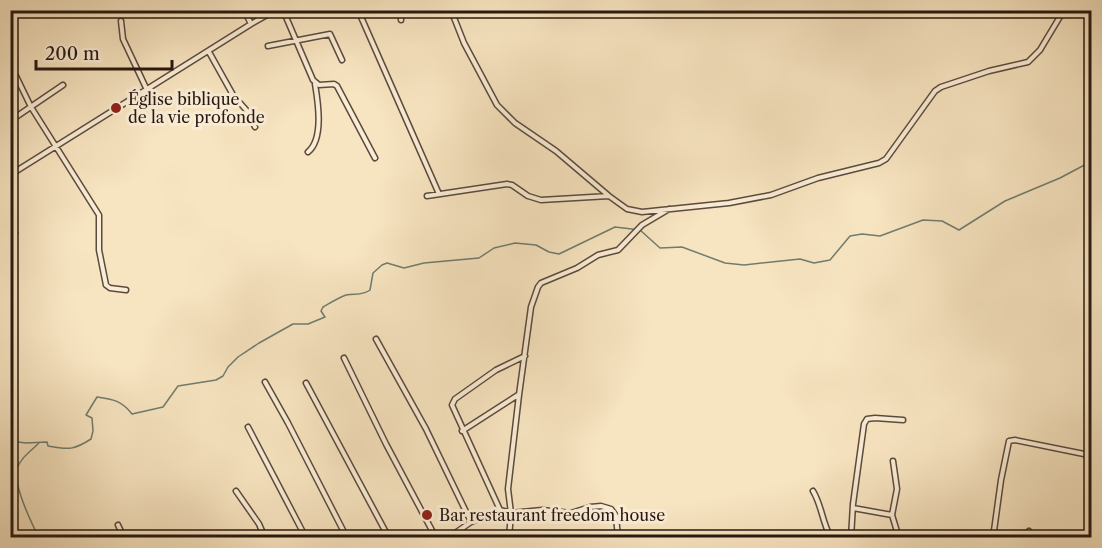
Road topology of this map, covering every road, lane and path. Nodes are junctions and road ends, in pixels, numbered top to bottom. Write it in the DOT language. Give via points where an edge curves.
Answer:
graph roads {
  1 [pos="244,10"];
  2 [pos="276,10"];
  3 [pos="283,10"];
  4 [pos="358,10"];
  5 [pos="400,10"];
  6 [pos="451,10"];
  7 [pos="1064,10"];
  8 [pos="401,20"];
  9 [pos="120,21"];
  10 [pos="251,24"];
  11 [pos="296,40"];
  12 [pos="268,46"];
  13 [pos="209,52"];
  14 [pos="342,60"];
  15 [pos="10,70"];
  16 [pos="315,84"];
  17 [pos="63,86"];
  18 [pos="147,90"];
  19 [pos="31,107"];
  20 [pos="10,121"];
  21 [pos="255,127"];
  22 [pos="57,147"];
  23 [pos="308,152"];
  24 [pos="375,158"];
  25 [pos="10,175"];
  26 [pos="438,194"];
  27 [pos="428,196"];
  28 [pos="609,196"];
  29 [pos="670,208"];
  30 [pos="10,227"];
  31 [pos="15,233"];
  32 [pos="126,290"];
  33 [pos="376,339"];
  34 [pos="525,356"];
  35 [pos="344,358"];
  36 [pos="265,382"];
  37 [pos="306,383"];
  38 [pos="519,394"];
  39 [pos="903,420"];
  40 [pos="248,428"];
  41 [pos="462,431"];
  42 [pos="1084,454"];
  43 [pos="893,461"];
  44 [pos="236,491"];
  45 [pos="813,491"];
  46 [pos="853,508"];
  47 [pos="500,510"];
  48 [pos="511,513"];
  49 [pos="892,515"];
  50 [pos="471,522"];
  51 [pos="118,525"];
  52 [pos="1029,531"];
  53 [pos="124,537"];
  54 [pos="265,537"];
  55 [pos="306,537"];
  56 [pos="347,537"];
  57 [pos="388,537"];
  58 [pos="436,537"];
  59 [pos="448,537"];
  60 [pos="509,537"];
  61 [pos="618,537"];
  62 [pos="831,537"];
  63 [pos="852,537"];
  64 [pos="898,537"];
  65 [pos="993,537"];
  66 [pos="1020,537"];
  1 -- 10 [label="street"];
  2 -- 10 [label="street"];
  3 -- 11 [label="street"];
  4 -- 26 [label="street"];
  5 -- 8 [label="street"];
  6 -- 28 [label="street" via="464,44 497,105"];
  7 -- 29 [label="street" via="1041,50 1028,62 935,91 886,159 879,163 771,195"];
  9 -- 18 [label="street" via="123,39"];
  10 -- 13 [label="street"];
  11 -- 12 [label="street"];
  11 -- 14 [label="street" via="330,34"];
  11 -- 16 [label="street"];
  13 -- 18 [label="street"];
  13 -- 21 [label="street"];
  15 -- 19 [label="street"];
  16 -- 23 [label="street" via="319,114 315,144"];
  16 -- 24 [label="street" via="337,87"];
  17 -- 19 [label="street"];
  18 -- 22 [label="street"];
  19 -- 20 [label="street"];
  19 -- 22 [label="street"];
  22 -- 25 [label="street"];
  22 -- 32 [label="street" via="99,215 104,280 110,288"];
  26 -- 27 [label="street"];
  26 -- 28 [label="street" via="507,184 541,200"];
  28 -- 29 [label="street" via="627,209 642,212"];
  29 -- 34 [label="street" via="642,225 618,250 598,255 538,286 531,307"];
  30 -- 31 [label="street"];
  33 -- 50 [label="street"];
  34 -- 38 [label="street"];
  34 -- 41 [label="street" via="496,370 453,402"];
  35 -- 58 [label="street"];
  36 -- 56 [label="street"];
  37 -- 57 [label="street"];
  38 -- 41 [label="street"];
  38 -- 48 [label="street" via="508,489"];
  39 -- 46 [label="street" via="875,418 864,424"];
  40 -- 55 [label="street"];
  41 -- 47 [label="street"];
  42 -- 65 [label="street" via="1009,441"];
  43 -- 49 [label="street" via="897,489"];
  44 -- 54 [label="street"];
  45 -- 62 [label="street"];
  46 -- 49 [label="street"];
  46 -- 63 [label="street"];
  47 -- 48 [label="street"];
  47 -- 50 [label="street"];
  48 -- 60 [label="street"];
  48 -- 61 [label="street" via="571,513 601,506 611,509 616,516"];
  49 -- 64 [label="street"];
  50 -- 59 [label="street"];
  51 -- 53 [label="street"];
  52 -- 66 [label="street"];
}
